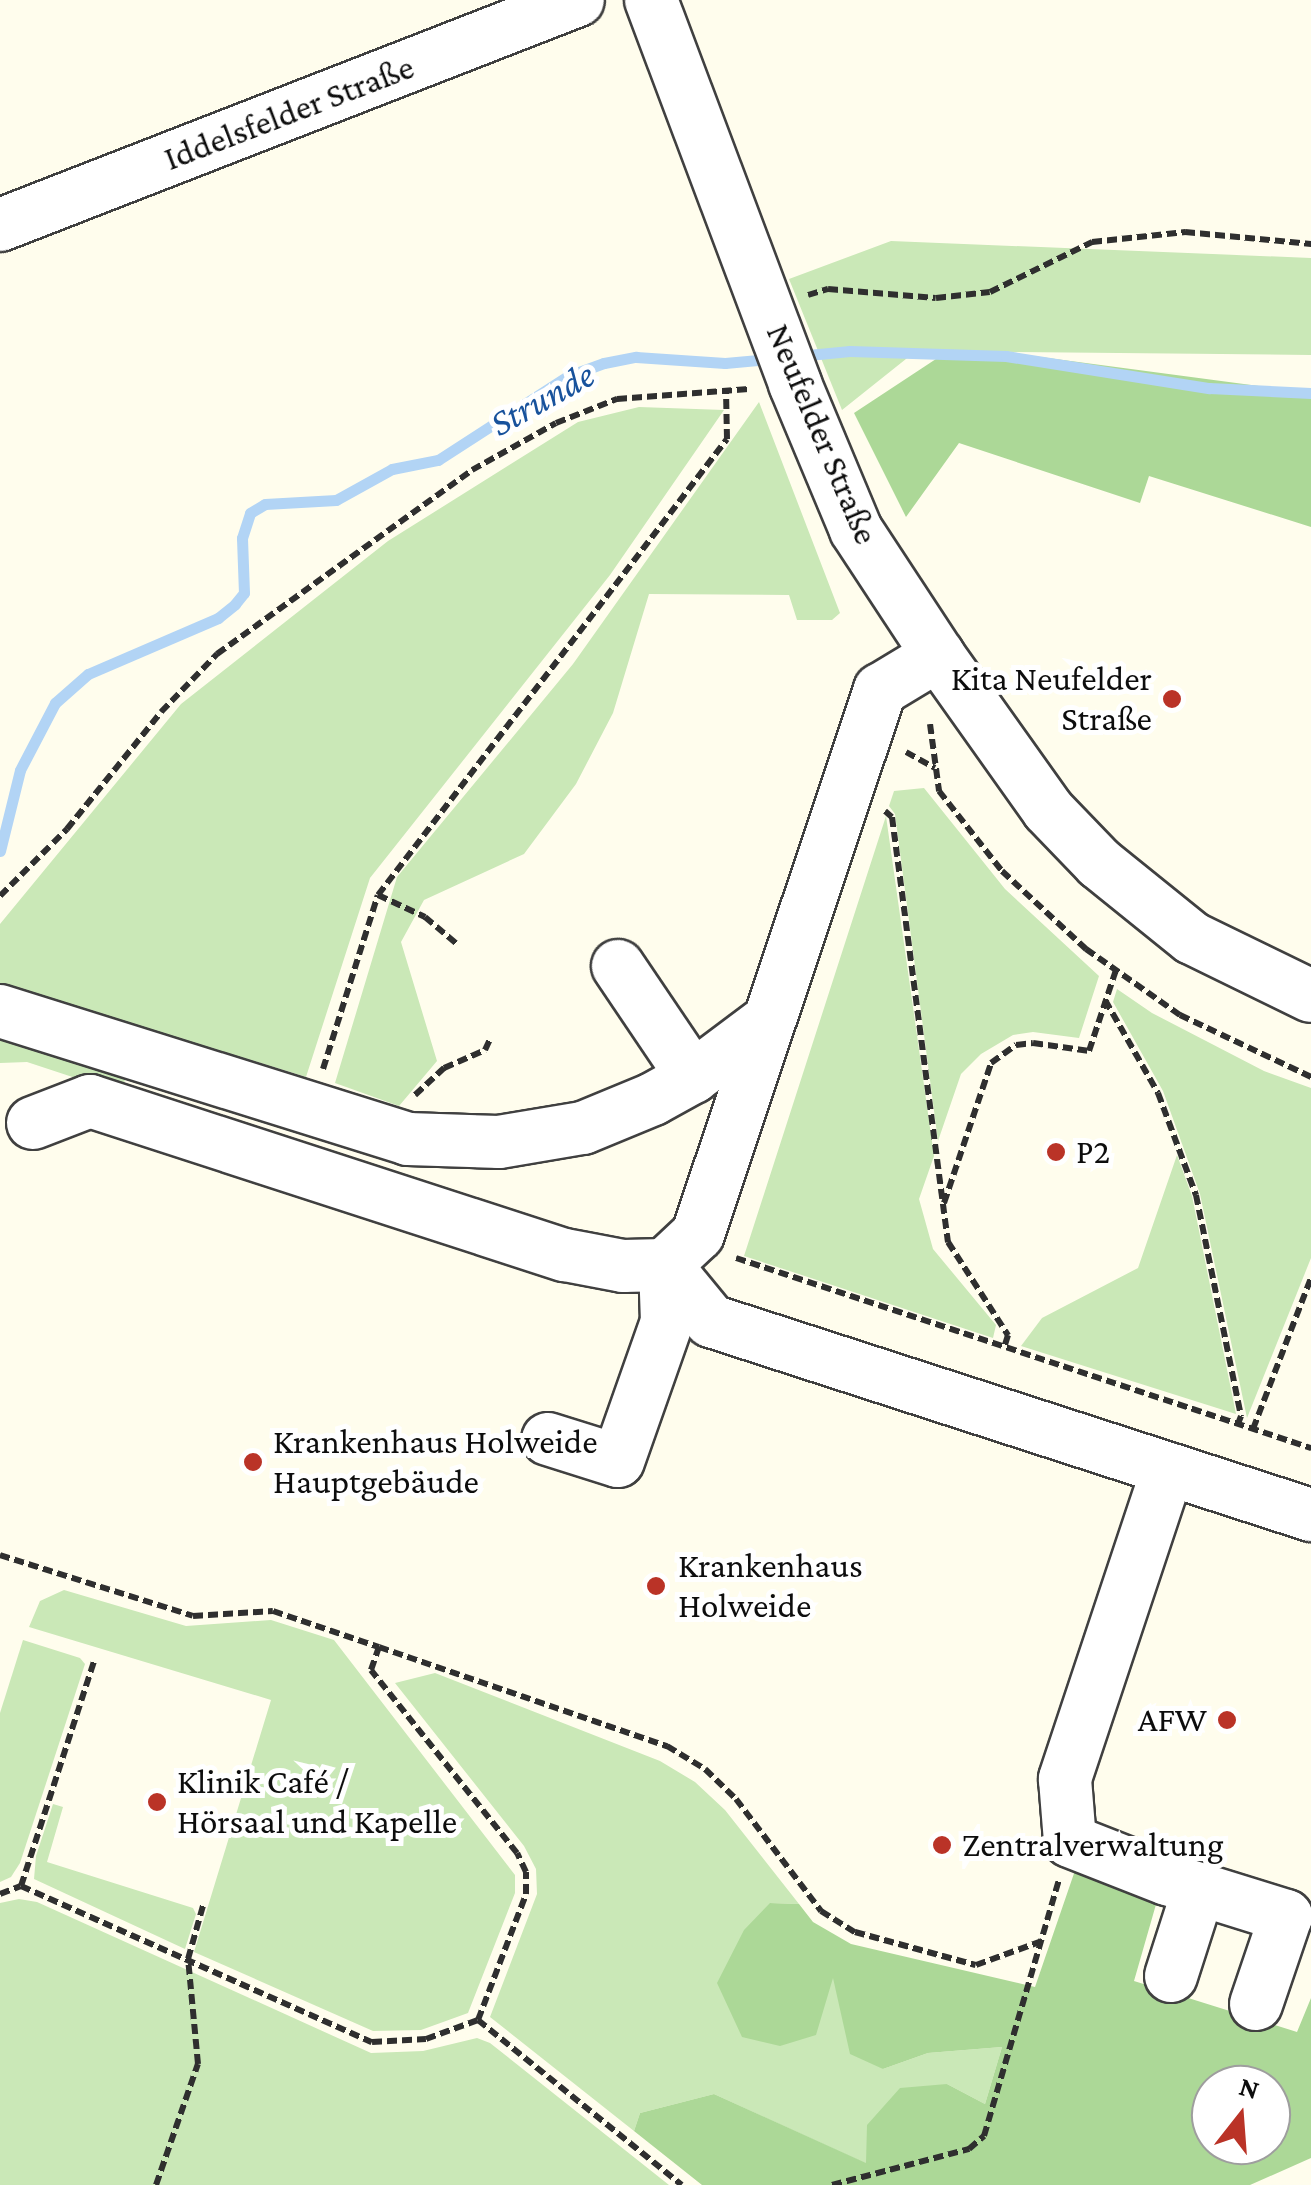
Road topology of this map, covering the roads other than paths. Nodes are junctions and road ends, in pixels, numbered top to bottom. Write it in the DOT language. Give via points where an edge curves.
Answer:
graph roads {
  1 [pos="578,0"];
  2 [pos="652,0"];
  3 [pos="0,225"];
  4 [pos="920,666"];
  5 [pos="618,966"];
  6 [pos="1311,996"];
  7 [pos="0,1011"];
  8 [pos="769,1020"];
  9 [pos="693,1077"];
  10 [pos="34,1123"];
  11 [pos="665,1265"];
  12 [pos="548,1439"];
  13 [pos="1168,1469"];
  14 [pos="1311,1515"];
  15 [pos="1200,1889"];
  16 [pos="1172,1976"];
  17 [pos="1256,2004"];
  1 -- 3 [label="street, Iddelsfelder Straße"];
  2 -- 4 [label="street, Neufelder Straße" via="783,350"];
  4 -- 6 [label="street, Neufelder Straße" via="1098,863 1192,938"];
  4 -- 8 [label="street" via="880,690"];
  5 -- 9 [label="street"];
  7 -- 9 [label="street" via="408,1138 499,1142 583,1128"];
  8 -- 9 [label="street"];
  8 -- 11 [label="street" via="698,1234"];
  10 -- 11 [label="street" via="90,1101 566,1255 623,1266"];
  11 -- 12 [label="street" via="667,1322 618,1461"];
  11 -- 13 [label="street" via="711,1321"];
  13 -- 14 [label="street"];
  13 -- 15 [label="street" via="1064,1779 1070,1841"];
  15 -- 16 [label="street"];
  15 -- 17 [label="street" via="1286,1916"];
}
